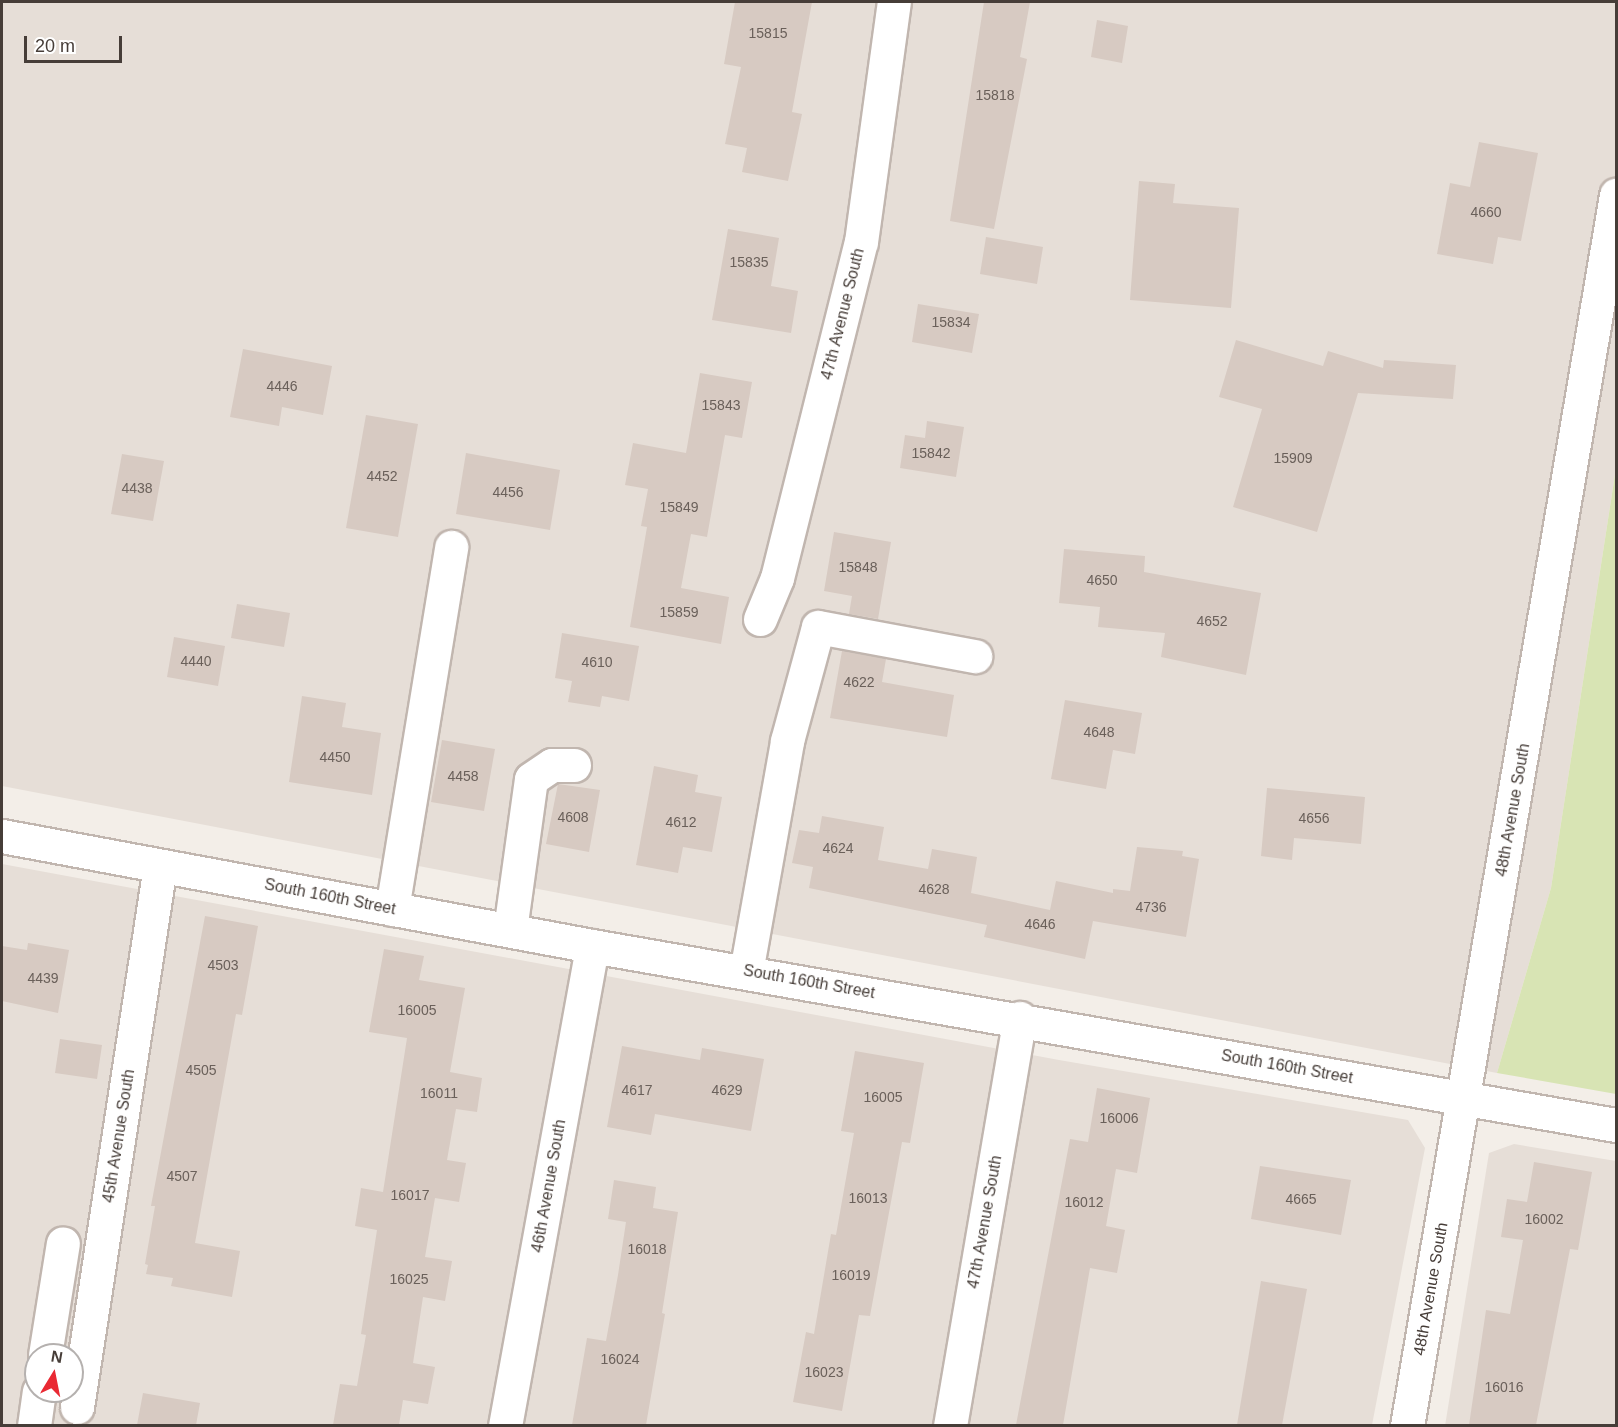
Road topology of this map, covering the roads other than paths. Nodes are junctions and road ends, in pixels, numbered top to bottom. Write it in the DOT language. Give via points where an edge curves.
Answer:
graph roads {
  1 [pos="894,2"];
  2 [pos="1617,195"];
  3 [pos="451,547"];
  4 [pos="760,619"];
  5 [pos="975,657"];
  6 [pos="574,765"];
  7 [pos="2,836"];
  8 [pos="160,866"];
  9 [pos="392,909"];
  10 [pos="510,930"];
  11 [pos="592,946"];
  12 [pos="746,972"];
  13 [pos="1020,1018"];
  14 [pos="1464,1099"];
  15 [pos="1617,1125"];
  16 [pos="63,1244"];
  17 [pos="47,1343"];
  18 [pos="37,1403"];
  19 [pos="77,1407"];
  20 [pos="34,1425"];
  21 [pos="506,1425"];
  22 [pos="950,1425"];
  23 [pos="1407,1425"];
  1 -- 4 [label="street, 47th Avenue South" via="861,242 777,578"];
  2 -- 14 [label="street, 48th Avenue South"];
  3 -- 9 [label="street"];
  5 -- 12 [label="street" via="819,627 787,741"];
  6 -- 10 [label="street" via="552,765 531,779"];
  7 -- 8 [label="street, South 160th Street"];
  8 -- 9 [label="street, South 160th Street"];
  8 -- 19 [label="street, 45th Avenue South"];
  9 -- 10 [label="street, South 160th Street"];
  10 -- 11 [label="street, South 160th Street"];
  11 -- 12 [label="street, South 160th Street"];
  11 -- 21 [label="street, 46th Avenue South"];
  12 -- 13 [label="street, South 160th Street"];
  13 -- 14 [label="street, South 160th Street"];
  13 -- 22 [label="street, 47th Avenue South"];
  14 -- 15 [label="street, South 160th Street"];
  14 -- 23 [label="street, 48th Avenue South"];
  16 -- 17 [label="street"];
  18 -- 20 [label="street"];
}
